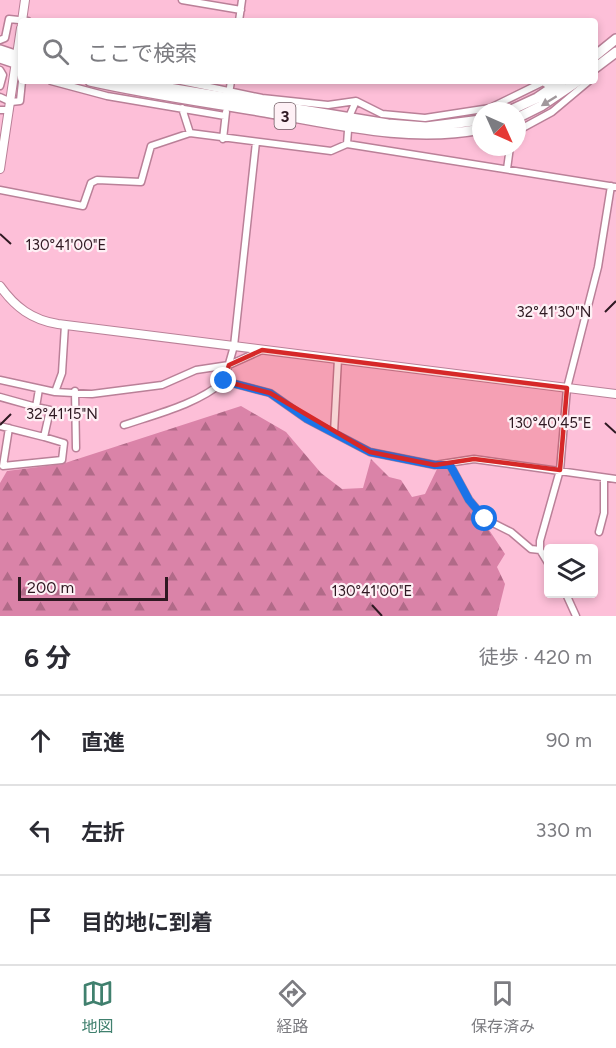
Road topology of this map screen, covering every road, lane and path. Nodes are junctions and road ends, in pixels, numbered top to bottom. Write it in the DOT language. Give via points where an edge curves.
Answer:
graph roads {
  1 [pos="25,0"];
  2 [pos="182,0"];
  3 [pos="243,0"];
  4 [pos="241,10"];
  5 [pos="23,18"];
  6 [pos="240,18"];
  7 [pos="18,21"];
  8 [pos="616,39"];
  9 [pos="0,40"];
  10 [pos="0,50"];
  11 [pos="616,52"];
  12 [pos="598,54"];
  13 [pos="0,58"];
  14 [pos="606,59"];
  15 [pos="18,60"];
  16 [pos="598,66"];
  17 [pos="0,70"];
  18 [pos="598,71"];
  19 [pos="22,84"];
  20 [pos="62,84"];
  21 [pos="109,84"];
  22 [pos="140,84"];
  23 [pos="187,84"];
  24 [pos="230,84"];
  25 [pos="539,84"];
  26 [pos="546,84"];
  27 [pos="558,84"];
  28 [pos="574,84"];
  29 [pos="586,84"];
  30 [pos="0,86"];
  31 [pos="552,88"];
  32 [pos="0,97"];
  33 [pos="356,101"];
  34 [pos="526,102"];
  35 [pos="227,103"];
  36 [pos="10,106"];
  37 [pos="182,108"];
  38 [pos="0,110"];
  39 [pos="526,114"];
  40 [pos="349,121"];
  41 [pos="472,121"];
  42 [pos="526,126"];
  43 [pos="472,130"];
  44 [pos="190,134"];
  45 [pos="223,139"];
  46 [pos="256,142"];
  47 [pos="347,144"];
  48 [pos="509,156"];
  49 [pos="0,169"];
  50 [pos="507,169"];
  51 [pos="613,186"];
  52 [pos="0,190"];
  53 [pos="0,286"];
  54 [pos="65,325"];
  55 [pos="234,346"];
  56 [pos="262,350"];
  57 [pos="338,359"];
  58 [pos="229,365"];
  59 [pos="0,381"];
  60 [pos="224,381"];
  61 [pos="567,388"];
  62 [pos="39,389"];
  63 [pos="75,391"];
  64 [pos="55,392"];
  65 [pos="616,394"];
  66 [pos="0,398"];
  67 [pos="36,407"];
  68 [pos="124,425"];
  69 [pos="0,426"];
  70 [pos="9,428"];
  71 [pos="334,433"];
  72 [pos="44,437"];
  73 [pos="76,448"];
  74 [pos="450,465"];
  75 [pos="560,470"];
  76 [pos="604,477"];
  77 [pos="616,479"];
  78 [pos="599,532"];
  79 [pos="540,550"];
  80 [pos="544,556"];
  81 [pos="568,598"];
  82 [pos="576,616"];
  1 -- 5 [label="street"];
  2 -- 4 [label="street"];
  3 -- 4 [label="street"];
  4 -- 6 [label="street"];
  7 -- 9 [label="street" via="9,19 5,38"];
  8 -- 12 [label="highway"];
  10 -- 15 [label="highway"];
  11 -- 14 [label="highway"];
  13 -- 15 [label="highway"];
  14 -- 16 [label="highway"];
  14 -- 18 [label="street"];
  15 -- 36 [label="street"];
  17 -- 30 [label="street"];
  19 -- 36 [label="street" via="20,101"];
  20 -- 37 [label="street"];
  21 -- 35 [label="highway, 3"];
  22 -- 35 [label="highway, 3"];
  23 -- 35 [label="street"];
  24 -- 35 [label="street"];
  25 -- 33 [label="street" via="490,108 425,118 382,114"];
  26 -- 31 [label="street"];
  27 -- 31 [label="highway"];
  28 -- 39 [label="highway, one-way"];
  29 -- 42 [label="street" via="560,107"];
  31 -- 34 [label="highway"];
  32 -- 36 [label="street"];
  33 -- 35 [label="street" via="328,105 262,98"];
  33 -- 40 [label="street"];
  35 -- 37 [label="street"];
  35 -- 40 [label="highway, 3"];
  35 -- 45 [label="street"];
  36 -- 38 [label="street"];
  36 -- 49 [label="street"];
  37 -- 44 [label="street"];
  40 -- 41 [label="highway, 3" via="426,127"];
  40 -- 43 [label="highway, 3" via="400,133 439,135"];
  40 -- 47 [label="street"];
  44 -- 45 [label="street"];
  44 -- 52 [label="street" via="151,146 141,182 91,183 83,206"];
  45 -- 46 [label="street"];
  46 -- 47 [label="street" via="331,151"];
  46 -- 55 [label="street"];
  47 -- 50 [label="street"];
  48 -- 50 [label="street"];
  50 -- 51 [label="street"];
  51 -- 61 [label="street" via="598,267"];
  53 -- 54 [label="street" via="23,311 46,322"];
  54 -- 55 [label="street"];
  54 -- 64 [label="street" via="62,373"];
  55 -- 56 [label="street"];
  55 -- 58 [label="street"];
  56 -- 57 [label="street"];
  56 -- 58 [label="street"];
  57 -- 61 [label="street"];
  57 -- 71 [label="street"];
  58 -- 60 [label="street"];
  58 -- 63 [label="street" via="196,370 162,385 92,394"];
  59 -- 62 [label="street"];
  60 -- 68 [label="street" via="179,405"];
  60 -- 71 [label="street" via="270,393"];
  61 -- 65 [label="street"];
  61 -- 75 [label="street"];
  62 -- 64 [label="street"];
  62 -- 67 [label="street"];
  63 -- 64 [label="street"];
  63 -- 73 [label="street"];
  66 -- 67 [label="street"];
  67 -- 72 [label="street" via="50,410"];
  69 -- 70 [label="street"];
  70 -- 72 [label="street"];
  70 -- 72 [label="street" via="3,466 62,460 64,442"];
  71 -- 74 [label="street" via="370,452"];
  74 -- 75 [label="street" via="474,459"];
  74 -- 79 [label="street" via="469,500 485,519 511,532 531,549"];
  75 -- 76 [label="street"];
  75 -- 79 [label="street"];
  76 -- 77 [label="street"];
  76 -- 78 [label="street" via="604,513"];
  79 -- 80 [label="street"];
  81 -- 82 [label="street"];
}
